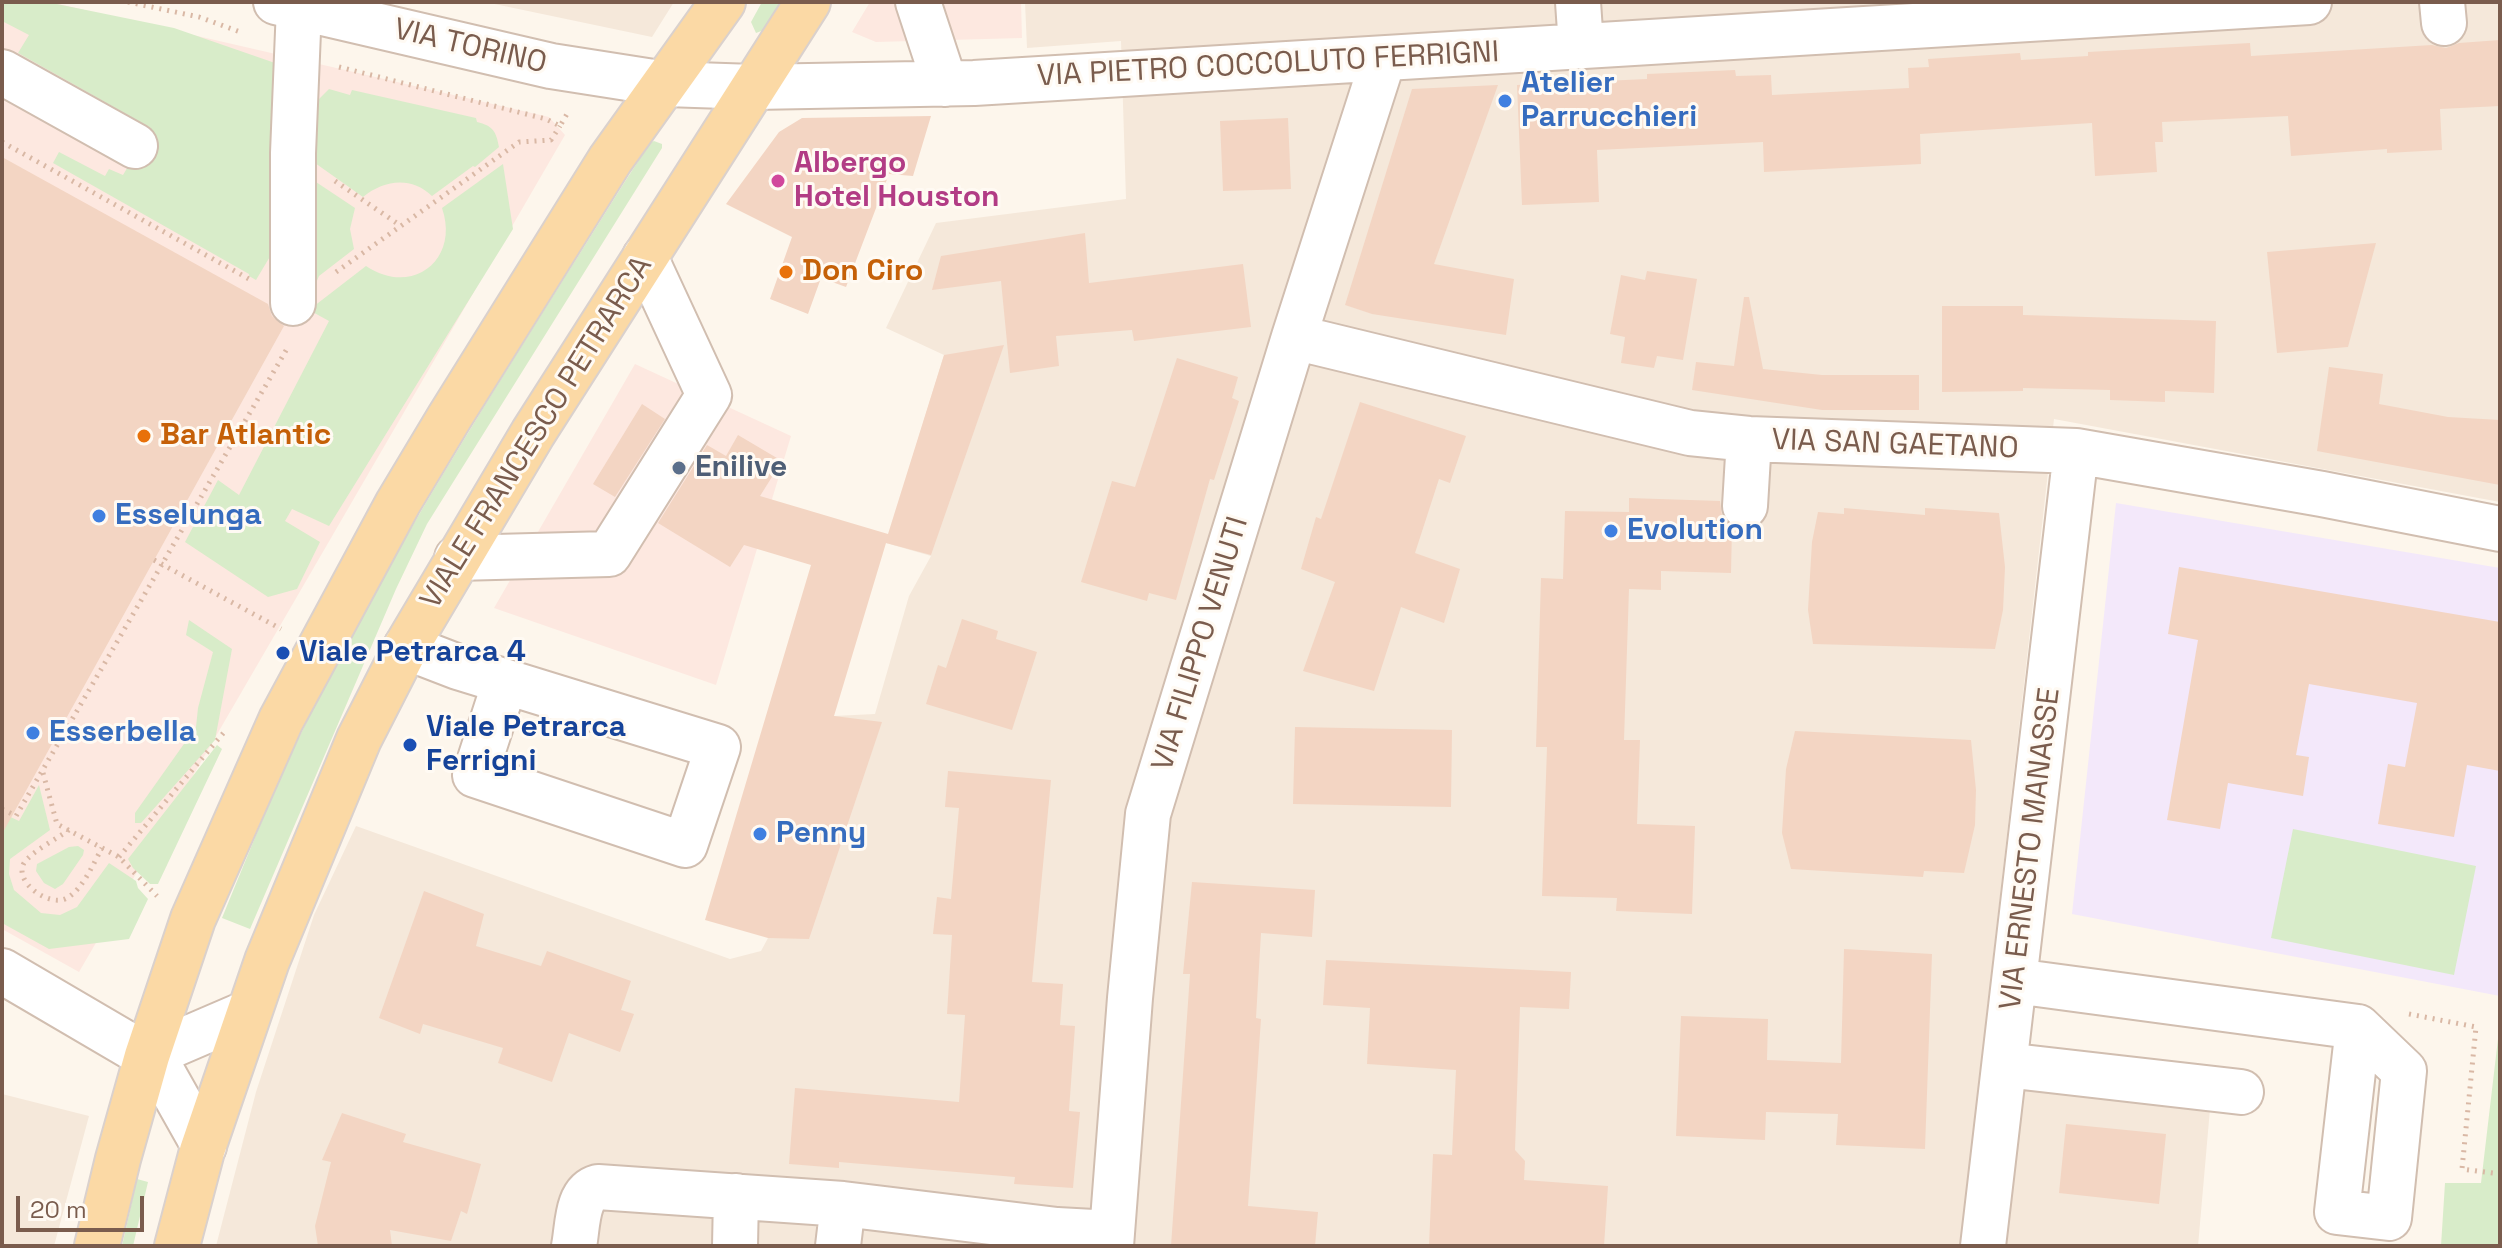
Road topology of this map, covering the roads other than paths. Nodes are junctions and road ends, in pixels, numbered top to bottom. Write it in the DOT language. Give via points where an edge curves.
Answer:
graph roads {
  1 [pos="723,2"];
  2 [pos="808,2"];
  3 [pos="918,2"];
  4 [pos="1578,2"];
  5 [pos="2309,2"];
  6 [pos="288,5"];
  7 [pos="1581,46"];
  8 [pos="1383,60"];
  9 [pos="2,72"];
  10 [pos="666,84"];
  11 [pos="945,84"];
  12 [pos="754,87"];
  13 [pos="135,146"];
  14 [pos="645,257"];
  15 [pos="293,303"];
  16 [pos="1294,337"];
  17 [pos="1749,439"];
  18 [pos="2076,451"];
  19 [pos="1745,506"];
  20 [pos="2500,529"];
  21 [pos="457,558"];
  22 [pos="406,647"];
  23 [pos="505,682"];
  24 [pos="2,971"];
  25 [pos="2015,981"];
  26 [pos="247,1013"];
  27 [pos="2358,1027"];
  28 [pos="147,1056"];
  29 [pos="2005,1065"];
  30 [pos="2241,1092"];
  31 [pos="204,1146"];
  32 [pos="736,1196"];
  33 [pos="840,1225"];
  34 [pos="1112,1240"];
  35 [pos="97,1246"];
  36 [pos="177,1246"];
  37 [pos="574,1246"];
  38 [pos="735,1246"];
  39 [pos="1983,1246"];
  1 -- 10 [label="main road"];
  2 -- 12 [label="main road, VIALE FRANCESCO PETRARCA"];
  3 -- 11 [label="street"];
  4 -- 7 [label="street"];
  5 -- 7 [label="street, VIA PIETRO COCCOLUTO FERRIGNI"];
  6 -- 10 [label="street, VIA TORINO" via="551,66"];
  6 -- 15 [label="street"];
  7 -- 8 [label="street, VIA PIETRO COCCOLUTO FERRIGNI"];
  8 -- 11 [label="street, VIA PIETRO COCCOLUTO FERRIGNI"];
  8 -- 16 [label="street, VIA FILIPPO VENUTI"];
  9 -- 13 [label="street"];
  10 -- 12 [label="street, VIA TORINO"];
  10 -- 28 [label="main road" via="610,160 449,418 309,665 198,908"];
  11 -- 12 [label="street, VIA PIETRO COCCOLUTO FERRIGNI"];
  12 -- 14 [label="main road, VIALE FRANCESCO PETRARCA"];
  14 -- 21 [label="main road, VIALE FRANCESCO PETRARCA"];
  14 -- 21 [label="street" via="709,395 609,554"];
  16 -- 17 [label="street, VIA SAN GAETANO" via="1637,422"];
  16 -- 34 [label="street, VIA FILIPPO VENUTI" via="1148,814"];
  17 -- 18 [label="street, VIA SAN GAETANO"];
  17 -- 19 [label="street"];
  18 -- 20 [label="street, VIA SAN GAETANO"];
  18 -- 25 [label="street, VIA ERNESTO MANASSE"];
  21 -- 22 [label="main road, VIALE FRANCESCO PETRARCA"];
  22 -- 23 [label="street"];
  22 -- 26 [label="main road, VIALE FRANCESCO PETRARCA" via="342,779"];
  23 -- 23 [label="street" via="718,747 685,845 475,775"];
  24 -- 28 [label="street"];
  25 -- 27 [label="street"];
  25 -- 29 [label="street, VIA ERNESTO MANASSE"];
  26 -- 28 [label="street"];
  26 -- 31 [label="main road, VIALE FRANCESCO PETRARCA"];
  28 -- 31 [label="street" via="164,1075"];
  28 -- 35 [label="main road"];
  29 -- 30 [label="street"];
  29 -- 39 [label="street, VIA ERNESTO MANASSE"];
  31 -- 36 [label="main road, VIALE FRANCESCO PETRARCA"];
  32 -- 33 [label="street"];
  32 -- 37 [label="street" via="588,1190"];
  32 -- 38 [label="street"];
  33 -- 34 [label="street" via="1057,1230"];
}
